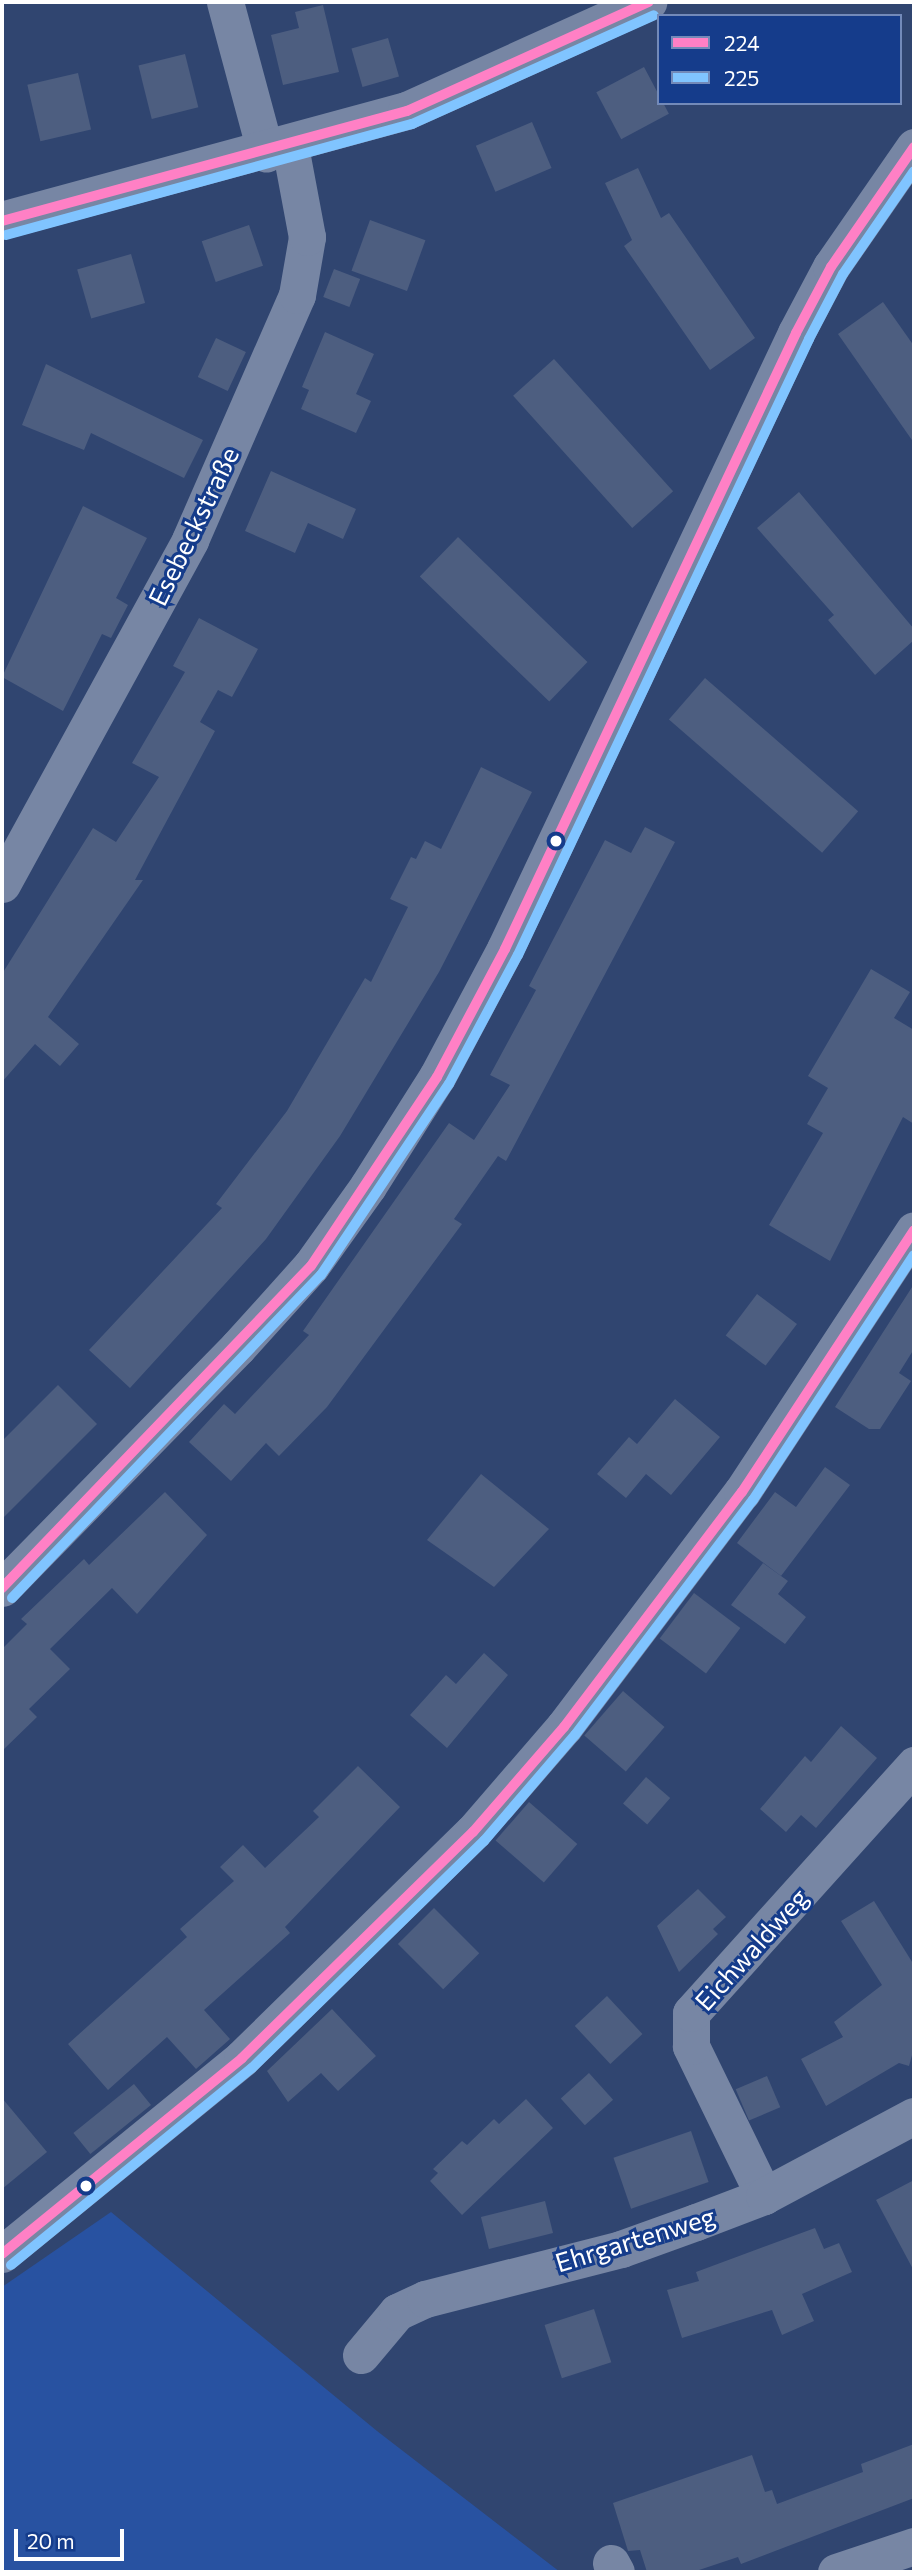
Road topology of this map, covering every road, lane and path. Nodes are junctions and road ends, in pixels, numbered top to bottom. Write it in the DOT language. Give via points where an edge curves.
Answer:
graph roads {
  1 [pos="225,2"];
  2 [pos="637,4"];
  3 [pos="914,147"];
  4 [pos="278,150"];
  5 [pos="2,221"];
  6 [pos="2,884"];
  7 [pos="914,1230"];
  8 [pos="2,1588"];
  9 [pos="914,1765"];
  10 [pos="914,2116"];
  11 [pos="764,2196"];
  12 [pos="2,2255"];
  13 [pos="361,2355"];
  14 [pos="914,2546"];
  15 [pos="836,2572"];
  1 -- 4 [label="street, Esebeckstraße"];
  2 -- 4 [label="street" via="407,111"];
  3 -- 8 [label="street" via="838,256 796,333 505,949 437,1077 311,1266"];
  4 -- 5 [label="street"];
  4 -- 6 [label="street, Esebeckstraße" via="307,237 297,295 190,540"];
  7 -- 12 [label="street" via="742,1492 564,1727 473,1832 242,2058"];
  9 -- 11 [label="street, Eichwaldweg" via="691,2013 691,2046"];
  10 -- 11 [label="street, Ehrgartenweg"];
  11 -- 13 [label="street, Ehrgartenweg" via="621,2249 425,2300 397,2312"];
  14 -- 15 [label="street"];
}
